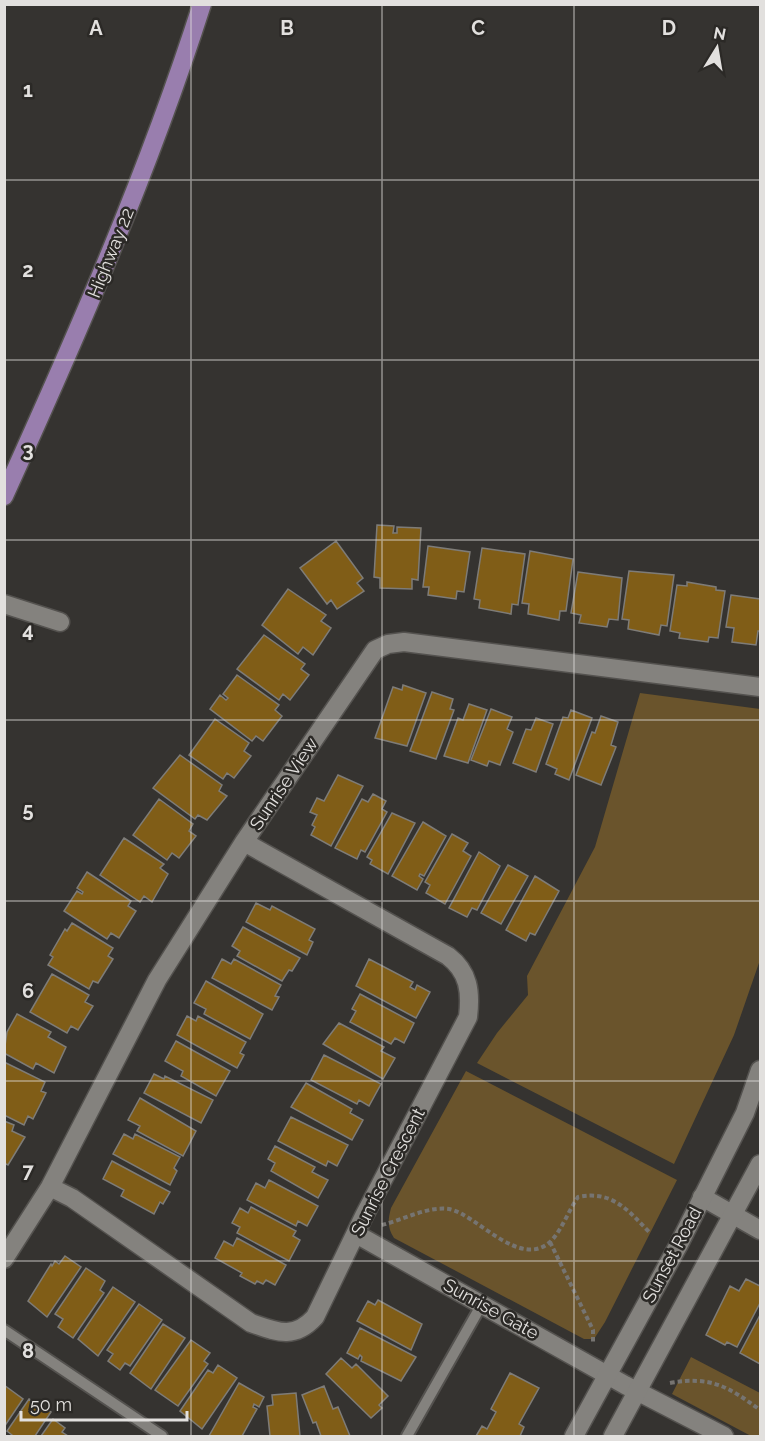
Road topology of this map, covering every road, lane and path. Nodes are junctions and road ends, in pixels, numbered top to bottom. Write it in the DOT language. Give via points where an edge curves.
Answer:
graph roads {
  1 [pos="202,4"];
  2 [pos="4,496"];
  3 [pos="4,604"];
  4 [pos="60,622"];
  5 [pos="760,687"];
  6 [pos="244,842"];
  7 [pos="760,1070"];
  8 [pos="760,1164"];
  9 [pos="50,1187"];
  10 [pos="702,1197"];
  11 [pos="733,1215"];
  12 [pos="382,1225"];
  13 [pos="760,1230"];
  14 [pos="650,1233"];
  15 [pos="356,1234"];
  16 [pos="550,1242"];
  17 [pos="4,1259"];
  18 [pos="482,1304"];
  19 [pos="4,1330"];
  20 [pos="593,1344"];
  21 [pos="608,1375"];
  22 [pos="670,1383"];
  23 [pos="632,1388"];
  24 [pos="760,1410"];
  25 [pos="162,1437"];
  26 [pos="407,1437"];
  27 [pos="574,1437"];
  28 [pos="614,1437"];
  29 [pos="724,1437"];
  1 -- 2 [label="main road, Highway 22" via="124,221"];
  3 -- 4 [label="street"];
  5 -- 6 [label="street, Sunrise View" via="404,642 388,644 375,650 366,662"];
  6 -- 9 [label="street, Sunrise View" via="157,980"];
  6 -- 15 [label="street, Sunrise Crescent" via="448,956 460,965 466,977 470,995 468,1017"];
  7 -- 10 [label="street, Sunset Road" via="745,1113"];
  8 -- 11 [label="street, Sunset Road"];
  9 -- 15 [label="street, Sunrise Crescent" via="72,1198 251,1323 282,1334 306,1326 315,1317"];
  9 -- 17 [label="street, Sunrise View"];
  10 -- 11 [label="street"];
  10 -- 21 [label="street, Sunset Road"];
  11 -- 13 [label="street"];
  11 -- 23 [label="street, Sunset Road"];
  12 -- 16 [label="path" via="448,1209 464,1214 510,1245 533,1249"];
  14 -- 16 [label="path" via="617,1202 593,1194 578,1197"];
  15 -- 18 [label="street, Sunrise Gate"];
  16 -- 20 [label="path" via="593,1330"];
  18 -- 21 [label="street, Sunrise Gate"];
  18 -- 26 [label="lane"];
  19 -- 25 [label="lane"];
  21 -- 23 [label="street, Sunrise Gate"];
  21 -- 27 [label="street, Sunset Road"];
  22 -- 24 [label="path" via="709,1381 731,1389"];
  23 -- 28 [label="street, Sunset Road"];
  23 -- 29 [label="street, Sunrise Gate"];
}
